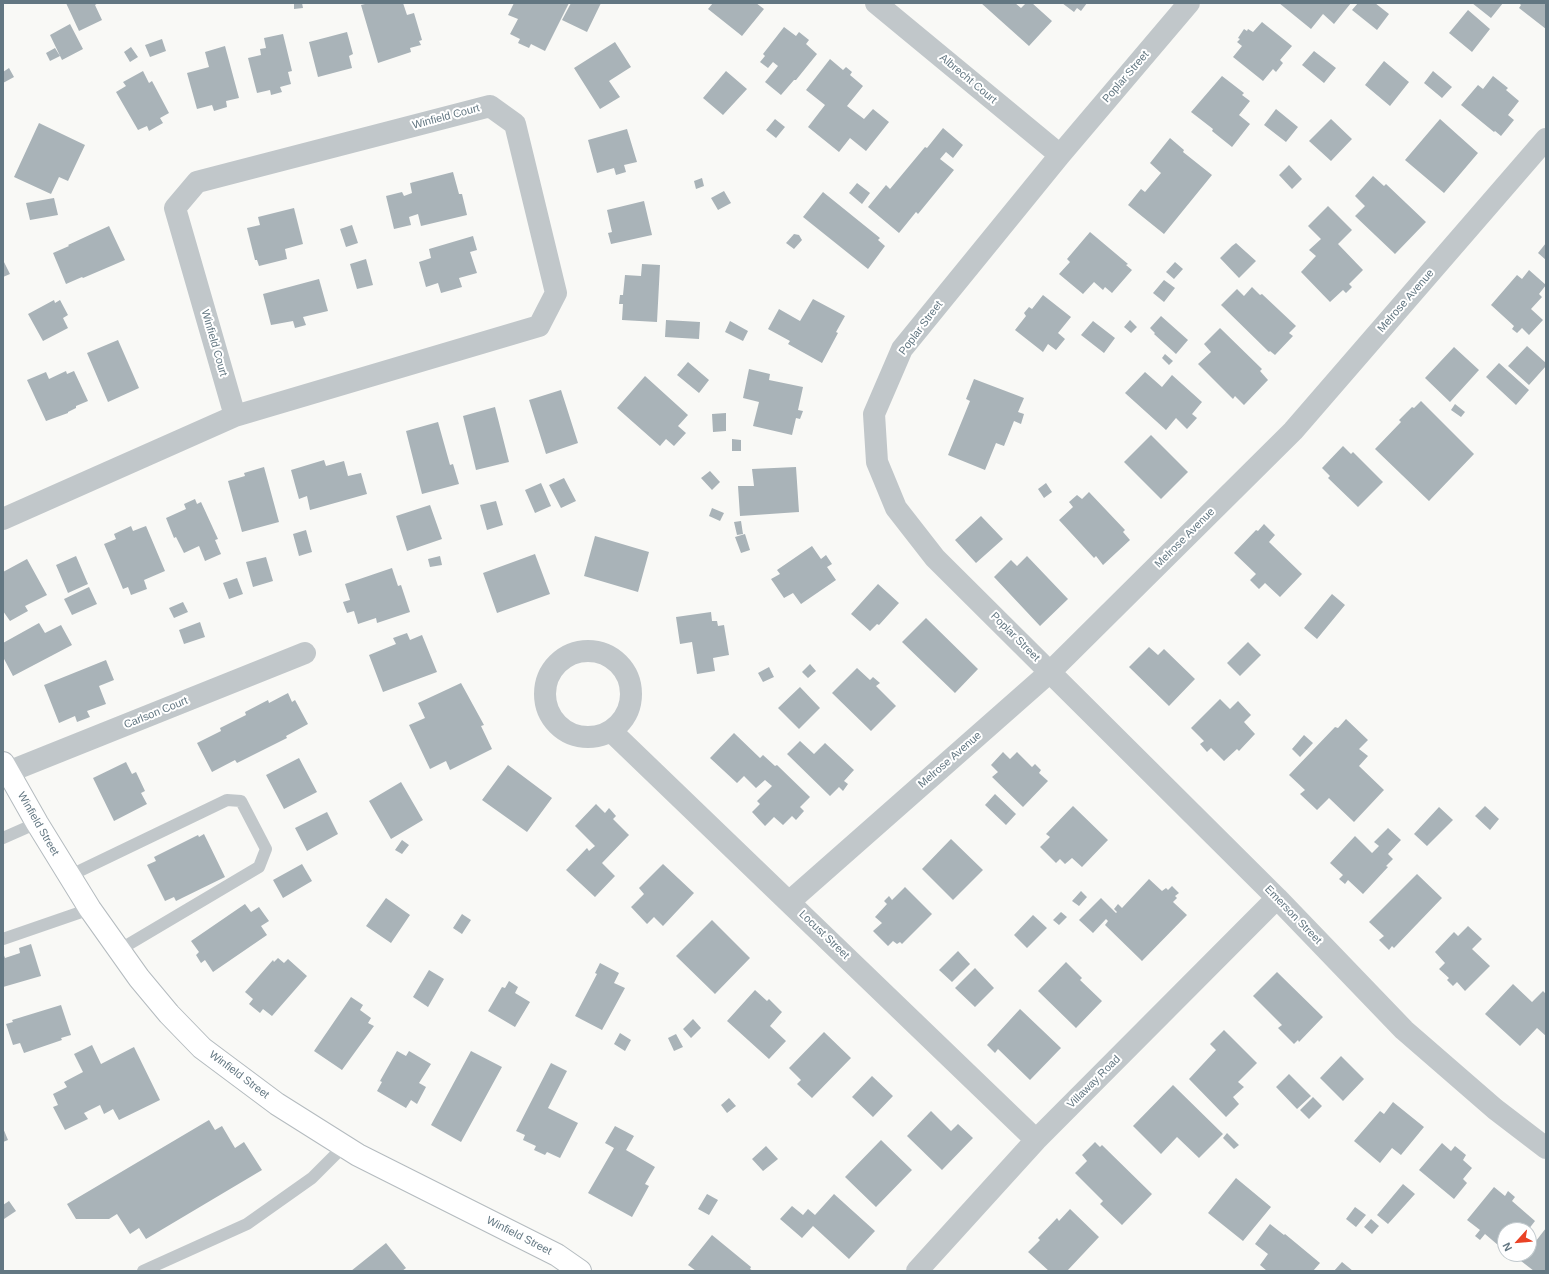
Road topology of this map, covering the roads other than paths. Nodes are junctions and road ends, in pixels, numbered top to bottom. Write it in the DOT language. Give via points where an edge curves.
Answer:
graph roads {
  1 [pos="876,3"];
  2 [pos="1189,3"];
  3 [pos="1546,139"];
  4 [pos="1060,155"];
  5 [pos="235,416"];
  6 [pos="3,520"];
  7 [pos="305,653"];
  8 [pos="1050,672"];
  9 [pos="611,731"];
  10 [pos="5,768"];
  11 [pos="37,824"];
  12 [pos="3,838"];
  13 [pos="69,876"];
  14 [pos="1277,898"];
  15 [pos="789,902"];
  16 [pos="90,909"];
  17 [pos="3,939"];
  18 [pos="119,950"];
  19 [pos="1036,1140"];
  20 [pos="344,1146"];
  21 [pos="1546,1148"];
  22 [pos="143,1271"];
  23 [pos="580,1271"];
  24 [pos="917,1271"];
  1 -- 4 [label="street, Albrecht Court"];
  2 -- 4 [label="street, Poplar Street"];
  3 -- 8 [label="street, Melrose Avenue" via="1292,431"];
  4 -- 8 [label="street, Poplar Street" via="902,349 874,414 877,462 896,508 935,558"];
  5 -- 5 [label="street, Winfield Court" via="539,326 556,293 515,124 490,106 197,182 176,208"];
  5 -- 6 [label="street, Winfield Court"];
  7 -- 10 [label="street, Carlson Court"];
  8 -- 14 [label="street, Emerson Street"];
  8 -- 15 [label="street, Melrose Avenue"];
  9 -- 15 [label="street, Locust Street"];
  10 -- 11 [label="main road, Winfield Street"];
  11 -- 12 [label="lane"];
  11 -- 13 [label="main road, Winfield Street"];
  13 -- 16 [label="main road, Winfield Street"];
  13 -- 18 [label="lane" via="227,800 241,801 266,849 259,867"];
  14 -- 19 [label="street, Villaway Road"];
  14 -- 21 [label="street, Emerson Street" via="1404,1030"];
  15 -- 19 [label="street, Locust Street"];
  16 -- 17 [label="lane"];
  16 -- 18 [label="main road, Winfield Street"];
  18 -- 20 [label="main road, Winfield Street" via="169,1014 202,1048 277,1104"];
  19 -- 24 [label="street, Villaway Road"];
  20 -- 22 [label="lane" via="312,1178 247,1224"];
  20 -- 23 [label="main road, Winfield Street" via="557,1256"];
}
